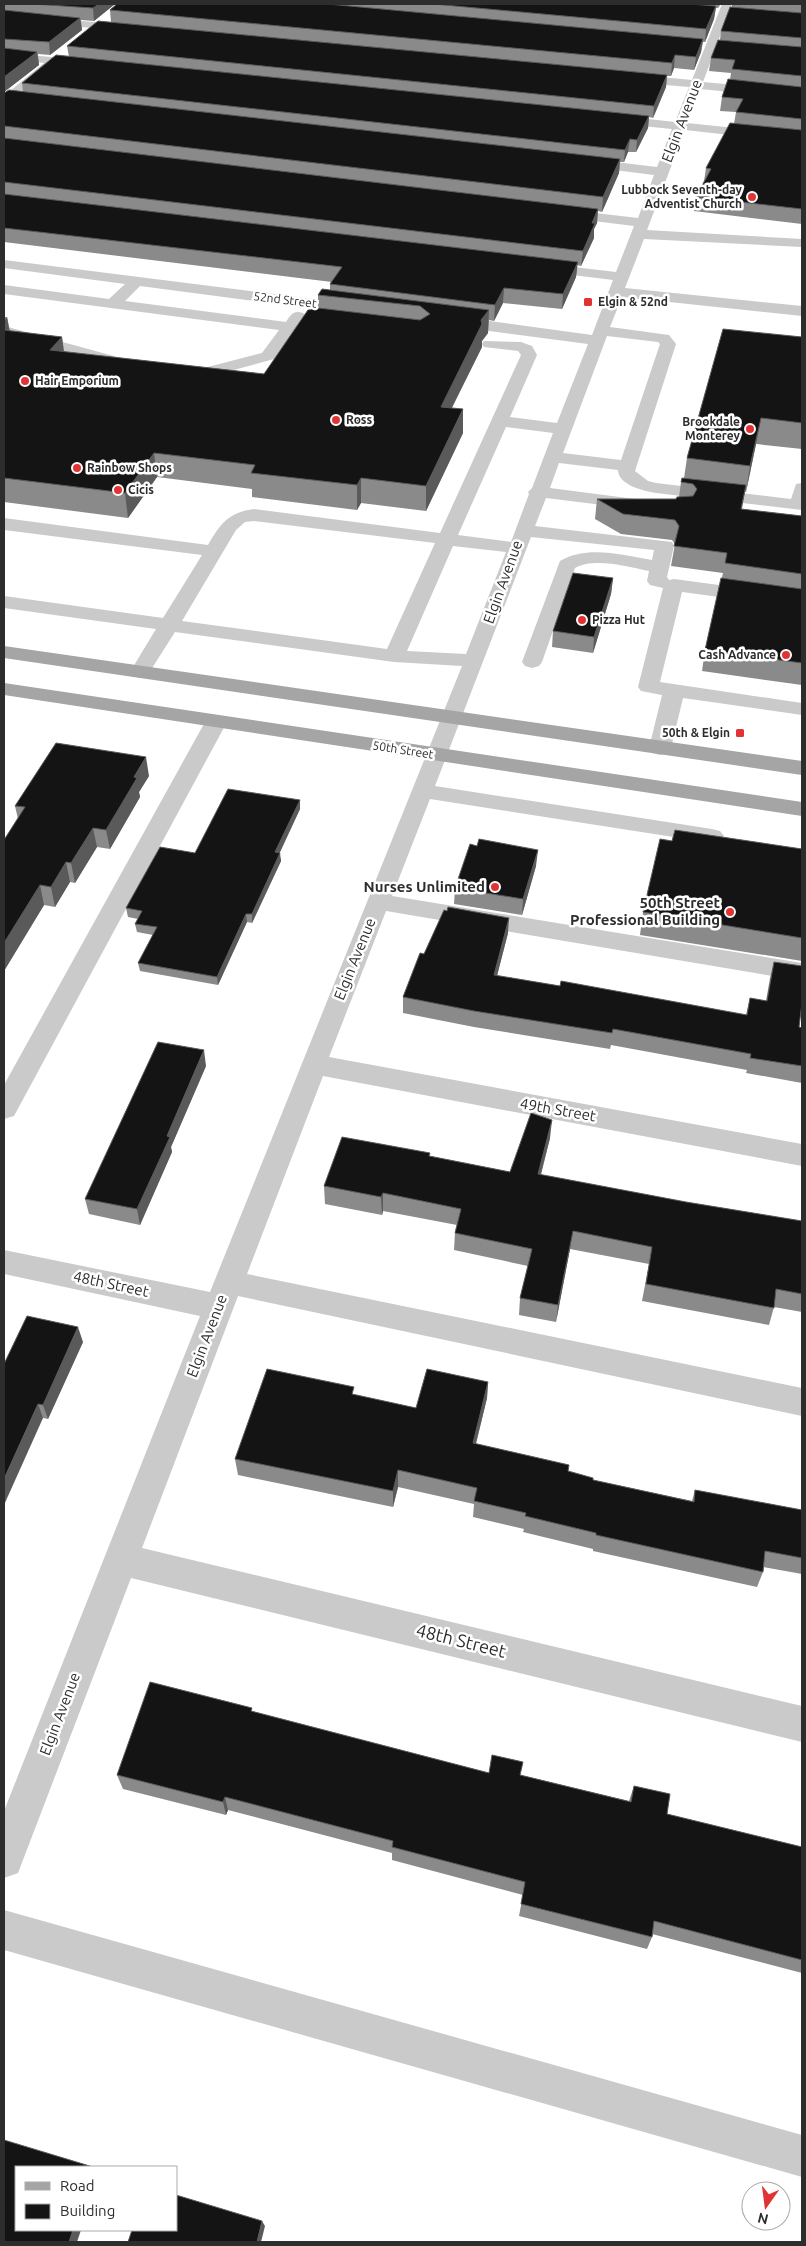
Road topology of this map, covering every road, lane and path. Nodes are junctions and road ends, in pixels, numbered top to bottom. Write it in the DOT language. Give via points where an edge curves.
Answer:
graph roads {
  1 [pos="725,11"];
  2 [pos="111,14"];
  3 [pos="4,18"];
  4 [pos="98,25"];
  5 [pos="140,29"];
  6 [pos="83,37"];
  7 [pos="69,48"];
  8 [pos="4,56"];
  9 [pos="55,60"];
  10 [pos="104,65"];
  11 [pos="618,77"];
  12 [pos="696,84"];
  13 [pos="802,95"];
  14 [pos="5,99"];
  15 [pos="28,100"];
  16 [pos="600,118"];
  17 [pos="680,126"];
  18 [pos="802,139"];
  19 [pos="565,160"];
  20 [pos="662,172"];
  21 [pos="544,211"];
  22 [pos="640,228"];
  23 [pos="802,243"];
  24 [pos="4,264"];
  25 [pos="523,265"];
  26 [pos="136,281"];
  27 [pos="618,284"];
  28 [pos="4,290"];
  29 [pos="308,303"];
  30 [pos="113,304"];
  31 [pos="366,310"];
  32 [pos="802,311"];
  33 [pos="433,319"];
  34 [pos="292,324"];
  35 [pos="353,328"];
  36 [pos="4,331"];
  37 [pos="598,335"];
  38 [pos="472,342"];
  39 [pos="129,363"];
  40 [pos="167,368"];
  41 [pos="500,421"];
  42 [pos="562,429"];
  43 [pos="551,457"];
  44 [pos="628,466"];
  45 [pos="802,488"];
  46 [pos="538,492"];
  47 [pos="655,506"];
  48 [pos="4,524"];
  49 [pos="523,530"];
  50 [pos="446,539"];
  51 [pos="516,548"];
  52 [pos="214,551"];
  53 [pos="659,566"];
  54 [pos="674,585"];
  55 [pos="4,602"];
  56 [pos="802,602"];
  57 [pos="169,625"];
  58 [pos="4,652"];
  59 [pos="394,656"];
  60 [pos="474,661"];
  61 [pos="532,662"];
  62 [pos="140,672"];
  63 [pos="674,690"];
  64 [pos="5,691"];
  65 [pos="802,708"];
  66 [pos="451,718"];
  67 [pos="216,722"];
  68 [pos="660,748"];
  69 [pos="436,755"];
  70 [pos="802,768"];
  71 [pos="422,791"];
  72 [pos="802,809"];
  73 [pos="734,840"];
  74 [pos="378,902"];
  75 [pos="802,972"];
  76 [pos="314,1064"];
  77 [pos="4,1109"];
  78 [pos="802,1155"];
  79 [pos="4,1262"];
  80 [pos="224,1294"];
  81 [pos="802,1402"];
  82 [pos="120,1559"];
  83 [pos="802,1724"];
  84 [pos="4,1859"];
  85 [pos="4,1930"];
  86 [pos="802,2156"];
  1 -- 12 [label="street, Elgin Avenue"];
  2 -- 4 [label="street"];
  3 -- 4 [label="street"];
  4 -- 5 [label="street"];
  4 -- 6 [label="street"];
  7 -- 9 [label="street"];
  8 -- 9 [label="street"];
  9 -- 10 [label="street"];
  9 -- 14 [label="street"];
  11 -- 12 [label="street"];
  12 -- 13 [label="street"];
  12 -- 17 [label="street, Elgin Avenue"];
  14 -- 15 [label="street"];
  16 -- 17 [label="street"];
  17 -- 18 [label="street"];
  17 -- 20 [label="street, Elgin Avenue"];
  19 -- 20 [label="street"];
  20 -- 22 [label="street, Elgin Avenue"];
  21 -- 22 [label="street"];
  22 -- 23 [label="street"];
  22 -- 27 [label="street, Elgin Avenue"];
  24 -- 26 [label="street, 52nd Street"];
  25 -- 27 [label="street"];
  26 -- 29 [label="street, 52nd Street"];
  26 -- 30 [label="street"];
  27 -- 32 [label="street"];
  27 -- 37 [label="street, Elgin Avenue"];
  28 -- 30 [label="street"];
  29 -- 31 [label="street, 52nd Street"];
  29 -- 34 [label="street"];
  30 -- 34 [label="street"];
  33 -- 37 [label="street"];
  34 -- 35 [label="street"];
  34 -- 40 [label="street" via="268,356 204,373"];
  36 -- 39 [label="street" via="22,333 90,358"];
  37 -- 42 [label="street, Elgin Avenue"];
  37 -- 44 [label="street" via="663,338 668,344"];
  38 -- 41 [label="street" via="521,347 529,352"];
  41 -- 42 [label="street"];
  41 -- 50 [label="street"];
  42 -- 43 [label="street, Elgin Avenue"];
  43 -- 44 [label="street"];
  43 -- 46 [label="street, Elgin Avenue"];
  44 -- 45 [label="street" via="626,473 632,480 656,488 799,505"];
  46 -- 47 [label="street"];
  46 -- 49 [label="street, Elgin Avenue"];
  48 -- 52 [label="street"];
  49 -- 51 [label="street, Elgin Avenue"];
  49 -- 53 [label="street" via="665,546"];
  50 -- 51 [label="street"];
  50 -- 52 [label="street" via="254,514 233,520"];
  50 -- 59 [label="street"];
  51 -- 60 [label="street, Elgin Avenue"];
  52 -- 57 [label="street"];
  53 -- 54 [label="street" via="657,581"];
  53 -- 61 [label="street" via="587,558 572,561 567,565"];
  54 -- 56 [label="street"];
  54 -- 63 [label="street" via="648,687"];
  55 -- 57 [label="street"];
  57 -- 59 [label="street"];
  57 -- 62 [label="street"];
  58 -- 62 [label="main road"];
  59 -- 60 [label="street"];
  60 -- 66 [label="street, Elgin Avenue"];
  62 -- 66 [label="main road"];
  63 -- 65 [label="street"];
  63 -- 68 [label="street"];
  64 -- 67 [label="main road, 50th Street"];
  66 -- 68 [label="main road"];
  66 -- 69 [label="street, Elgin Avenue"];
  67 -- 69 [label="main road, 50th Street"];
  67 -- 77 [label="street"];
  68 -- 70 [label="main road"];
  69 -- 71 [label="street, Elgin Avenue"];
  69 -- 72 [label="main road, 50th Street"];
  71 -- 73 [label="street"];
  71 -- 74 [label="street, Elgin Avenue"];
  74 -- 75 [label="street"];
  74 -- 76 [label="street, Elgin Avenue"];
  76 -- 78 [label="street, 49th Street"];
  76 -- 80 [label="street, Elgin Avenue"];
  79 -- 80 [label="street, 48th Street"];
  80 -- 81 [label="street, 48th Street"];
  80 -- 82 [label="street, Elgin Avenue"];
  82 -- 83 [label="street, 48th Street"];
  82 -- 84 [label="street, Elgin Avenue"];
  85 -- 86 [label="street"];
}
